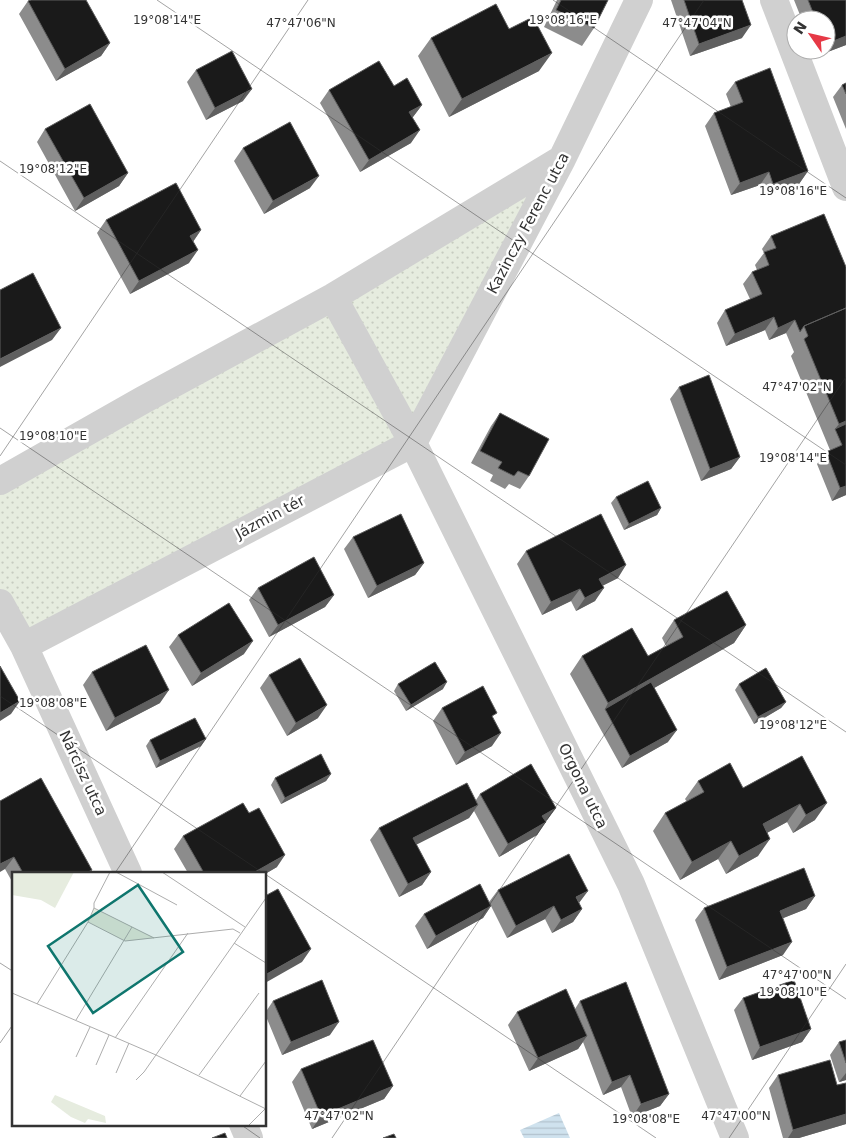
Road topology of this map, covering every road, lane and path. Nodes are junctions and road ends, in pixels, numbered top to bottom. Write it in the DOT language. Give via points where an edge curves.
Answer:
graph roads {
  1 [pos="639,0"];
  2 [pos="774,0"];
  3 [pos="562,159"];
  4 [pos="846,187"];
  5 [pos="333,297"];
  6 [pos="412,443"];
  7 [pos="0,481"];
  8 [pos="0,603"];
  9 [pos="24,646"];
  10 [pos="128,872"];
  11 [pos="244,1126"];
  12 [pos="249,1138"];
  13 [pos="735,1138"];
  1 -- 3 [label="street, Kazinczy Ferenc utca"];
  2 -- 4 [label="street"];
  3 -- 5 [label="street"];
  3 -- 6 [label="street, Kazinczy Ferenc utca"];
  5 -- 6 [label="street"];
  5 -- 7 [label="street"];
  6 -- 9 [label="street, Jázmin tér"];
  6 -- 13 [label="street, Orgona utca" via="631,884"];
  8 -- 9 [label="street"];
  9 -- 10 [label="street, Nárcisz utca"];
  11 -- 12 [label="street"];
}
